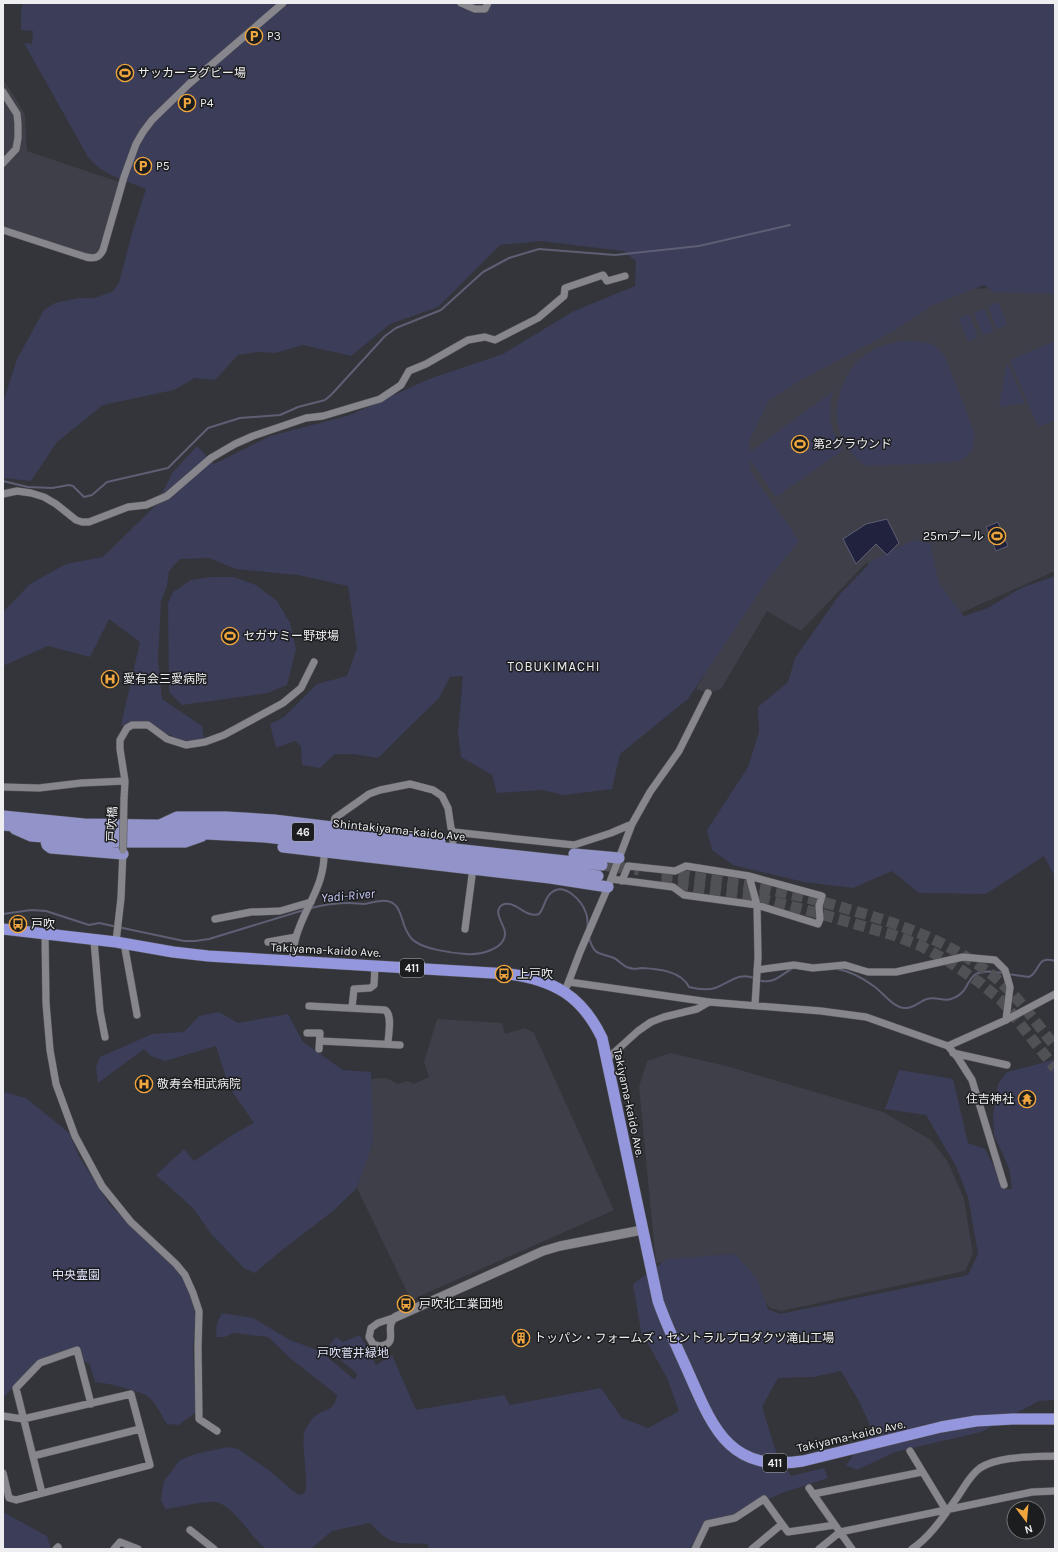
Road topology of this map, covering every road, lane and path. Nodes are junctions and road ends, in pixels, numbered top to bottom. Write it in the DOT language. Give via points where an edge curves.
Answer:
graph roads {
  1 [pos="283,3"];
  2 [pos="461,3"];
  3 [pos="488,3"];
  4 [pos="3,92"];
  5 [pos="3,164"];
  6 [pos="3,230"];
  7 [pos="625,276"];
  8 [pos="3,494"];
  9 [pos="314,662"];
  10 [pos="708,693"];
  11 [pos="125,781"];
  12 [pos="3,787"];
  13 [pos="3,816"];
  14 [pos="632,824"];
  15 [pos="7,825"];
  16 [pos="160,826"];
  17 [pos="333,827"];
  18 [pos="207,834"];
  19 [pos="453,836"];
  20 [pos="265,837"];
  21 [pos="46,838"];
  22 [pos="123,852"];
  23 [pos="324,852"];
  24 [pos="619,858"];
  25 [pos="602,865"];
  26 [pos="473,868"];
  27 [pos="598,876"];
  28 [pos="749,876"];
  29 [pos="622,881"];
  30 [pos="609,883"];
  31 [pos="311,903"];
  32 [pos="757,906"];
  33 [pos="215,919"];
  34 [pos="3,929"];
  35 [pos="465,929"];
  36 [pos="45,934"];
  37 [pos="296,937"];
  38 [pos="94,940"];
  39 [pos="119,940"];
  40 [pos="268,942"];
  41 [pos="292,961"];
  42 [pos="375,966"];
  43 [pos="758,970"];
  44 [pos="567,987"];
  45 [pos="1055,994"];
  46 [pos="709,1002"];
  47 [pos="755,1005"];
  48 [pos="308,1006"];
  49 [pos="352,1007"];
  50 [pos="137,1015"];
  51 [pos="1006,1020"];
  52 [pos="307,1033"];
  53 [pos="105,1037"];
  54 [pos="320,1041"];
  55 [pos="388,1044"];
  56 [pos="400,1045"];
  57 [pos="948,1046"];
  58 [pos="319,1049"];
  59 [pos="953,1053"];
  60 [pos="607,1059"];
  61 [pos="1007,1065"];
  62 [pos="1004,1185"];
  63 [pos="642,1230"];
  64 [pos="396,1317"];
  65 [pos="91,1404"];
  66 [pos="3,1416"];
  67 [pos="24,1419"];
  68 [pos="1055,1419"];
  69 [pos="140,1429"];
  70 [pos="217,1431"];
  71 [pos="910,1451"];
  72 [pos="33,1456"];
  73 [pos="1055,1456"];
  74 [pos="922,1472"];
  75 [pos="3,1473"];
  76 [pos="1055,1492"];
  77 [pos="42,1493"];
  78 [pos="947,1510"];
  79 [pos="782,1524"];
  80 [pos="835,1525"];
  81 [pos="190,1530"];
  82 [pos="840,1532"];
  83 [pos="114,1549"];
  84 [pos="138,1549"];
  85 [pos="214,1549"];
  86 [pos="695,1549"];
  87 [pos="752,1549"];
  88 [pos="819,1549"];
  89 [pos="852,1549"];
  90 [pos="912,1549"];
  1 -- 6 [label="street" via="189,84 143,132 124,177 100,255 94,258 86,257"];
  2 -- 3 [label="street" via="480,9 485,8"];
  4 -- 5 [label="street" via="17,114 18,124 16,149"];
  7 -- 8 [label="street" via="608,281 603,275 565,288 564,296 538,318 495,340 485,337 468,340 409,371 401,385 380,399 323,416 306,418 235,444 211,458 180,487 158,502 118,510 82,522 56,504 31,493"];
  9 -- 11 [label="street, 戸吹橋" via="301,688 283,703 224,735 205,742 186,745 167,739 148,725 132,725 127,728 120,740"];
  10 -- 14 [label="street" via="679,751 650,792"];
  11 -- 12 [label="street" via="39,788"];
  11 -- 22 [label="street, 戸吹橋, bridge"];
  13 -- 16 [label="main road, Shintakiyama-kaido Ave. / 46" via="84,824"];
  14 -- 19 [label="street" via="574,845"];
  14 -- 24 [label="street"];
  15 -- 18 [label="main road, Shintakiyama-kaido Ave. / 46" via="84,833"];
  15 -- 21 [label="main road, 46" via="27,835"];
  16 -- 17 [label="main road, 46" via="172,818 183,816 274,820"];
  16 -- 25 [label="main road, Shintakiyama-kaido Ave. / 46" via="213,826 290,831"];
  17 -- 19 [label="main road, 46"];
  17 -- 19 [label="street" via="335,818 369,794 410,784 433,790 442,796 448,808"];
  18 -- 20 [label="main road, Shintakiyama-kaido Ave. / 46"];
  18 -- 21 [label="main road, 46" via="189,842 107,842"];
  19 -- 24 [label="main road, 46" via="547,852"];
  20 -- 23 [label="main road, 46" via="285,847"];
  20 -- 27 [label="main road, Shintakiyama-kaido Ave. / 46"];
  21 -- 22 [label="main road, 46" via="47,845 51,848"];
  22 -- 39 [label="street, 戸吹橋"];
  23 -- 26 [label="main road, 46"];
  23 -- 31 [label="street" via="321,878"];
  24 -- 30 [label="street"];
  26 -- 30 [label="main road, 46"];
  26 -- 35 [label="street"];
  28 -- 29 [label="street" via="686,866 675,871 628,866"];
  28 -- 32 [label="street"];
  28 -- 32 [label="street" via="822,896 818,924"];
  29 -- 30 [label="street"];
  29 -- 32 [label="street" via="673,887 684,895"];
  30 -- 44 [label="street"];
  31 -- 33 [label="street" via="280,911 251,912"];
  31 -- 37 [label="street"];
  32 -- 43 [label="street"];
  34 -- 36 [label="highway, Takiyama-kaido Ave. / 411"];
  36 -- 38 [label="highway, Takiyama-kaido Ave. / 411"];
  36 -- 70 [label="street" via="46,1003 56,1084 83,1154 110,1197 131,1222 185,1275 199,1311 199,1419"];
  37 -- 40 [label="street"];
  37 -- 41 [label="street"];
  38 -- 39 [label="highway, Takiyama-kaido Ave. / 411"];
  38 -- 53 [label="street" via="100,1011"];
  39 -- 41 [label="highway, Takiyama-kaido Ave. / 411" via="173,952"];
  39 -- 50 [label="street, 戸吹橋"];
  41 -- 42 [label="highway, Takiyama-kaido Ave. / 411"];
  42 -- 44 [label="highway, Takiyama-kaido Ave. / 411" via="514,975"];
  42 -- 49 [label="street" via="374,985 370,988 354,989"];
  43 -- 47 [label="street"];
  43 -- 51 [label="street" via="794,965 813,968 845,965 863,972 896,972 963,957 995,960 1002,966 1011,990"];
  44 -- 46 [label="street"];
  44 -- 60 [label="highway, Takiyama-kaido Ave. / 411" via="594,1023 604,1043"];
  45 -- 51 [label="street"];
  46 -- 47 [label="street"];
  46 -- 60 [label="street" via="696,1009 651,1022"];
  47 -- 57 [label="street" via="866,1017"];
  48 -- 49 [label="street"];
  49 -- 55 [label="street" via="387,1011"];
  51 -- 57 [label="street"];
  52 -- 54 [label="street" via="320,1034"];
  54 -- 55 [label="street"];
  54 -- 58 [label="street"];
  55 -- 56 [label="street"];
  57 -- 59 [label="street"];
  59 -- 61 [label="street"];
  59 -- 62 [label="street" via="972,1080"];
  60 -- 63 [label="highway, Takiyama-kaido Ave. / 411"];
  63 -- 64 [label="street" via="543,1251"];
  63 -- 68 [label="highway, Takiyama-kaido Ave. / 411" via="662,1313 706,1411 724,1439 734,1449 747,1456 772,1463 795,1462 976,1421"];
  64 -- 64 [label="street" via="390,1325 389,1342 380,1346 373,1344 369,1337 371,1328"];
  65 -- 67 [label="street"];
  65 -- 67 [label="street" via="77,1350 40,1363 16,1388"];
  65 -- 69 [label="street" via="131,1394"];
  66 -- 67 [label="street"];
  67 -- 72 [label="street"];
  69 -- 72 [label="street"];
  69 -- 77 [label="street" via="150,1465"];
  71 -- 74 [label="street"];
  72 -- 77 [label="street"];
  73 -- 78 [label="street" via="992,1462 970,1478"];
  74 -- 78 [label="street"];
  74 -- 80 [label="street" via="811,1491"];
  75 -- 77 [label="street" via="10,1498 16,1500"];
  76 -- 78 [label="street" via="1032,1492"];
  78 -- 82 [label="street"];
  78 -- 90 [label="street" via="922,1542"];
  79 -- 80 [label="street" via="788,1532"];
  79 -- 86 [label="street" via="764,1499 735,1518 707,1524"];
  79 -- 87 [label="street"];
  80 -- 82 [label="street"];
  81 -- 85 [label="street"];
  82 -- 88 [label="street"];
  82 -- 89 [label="street"];
  83 -- 84 [label="street" via="120,1542"];
}
